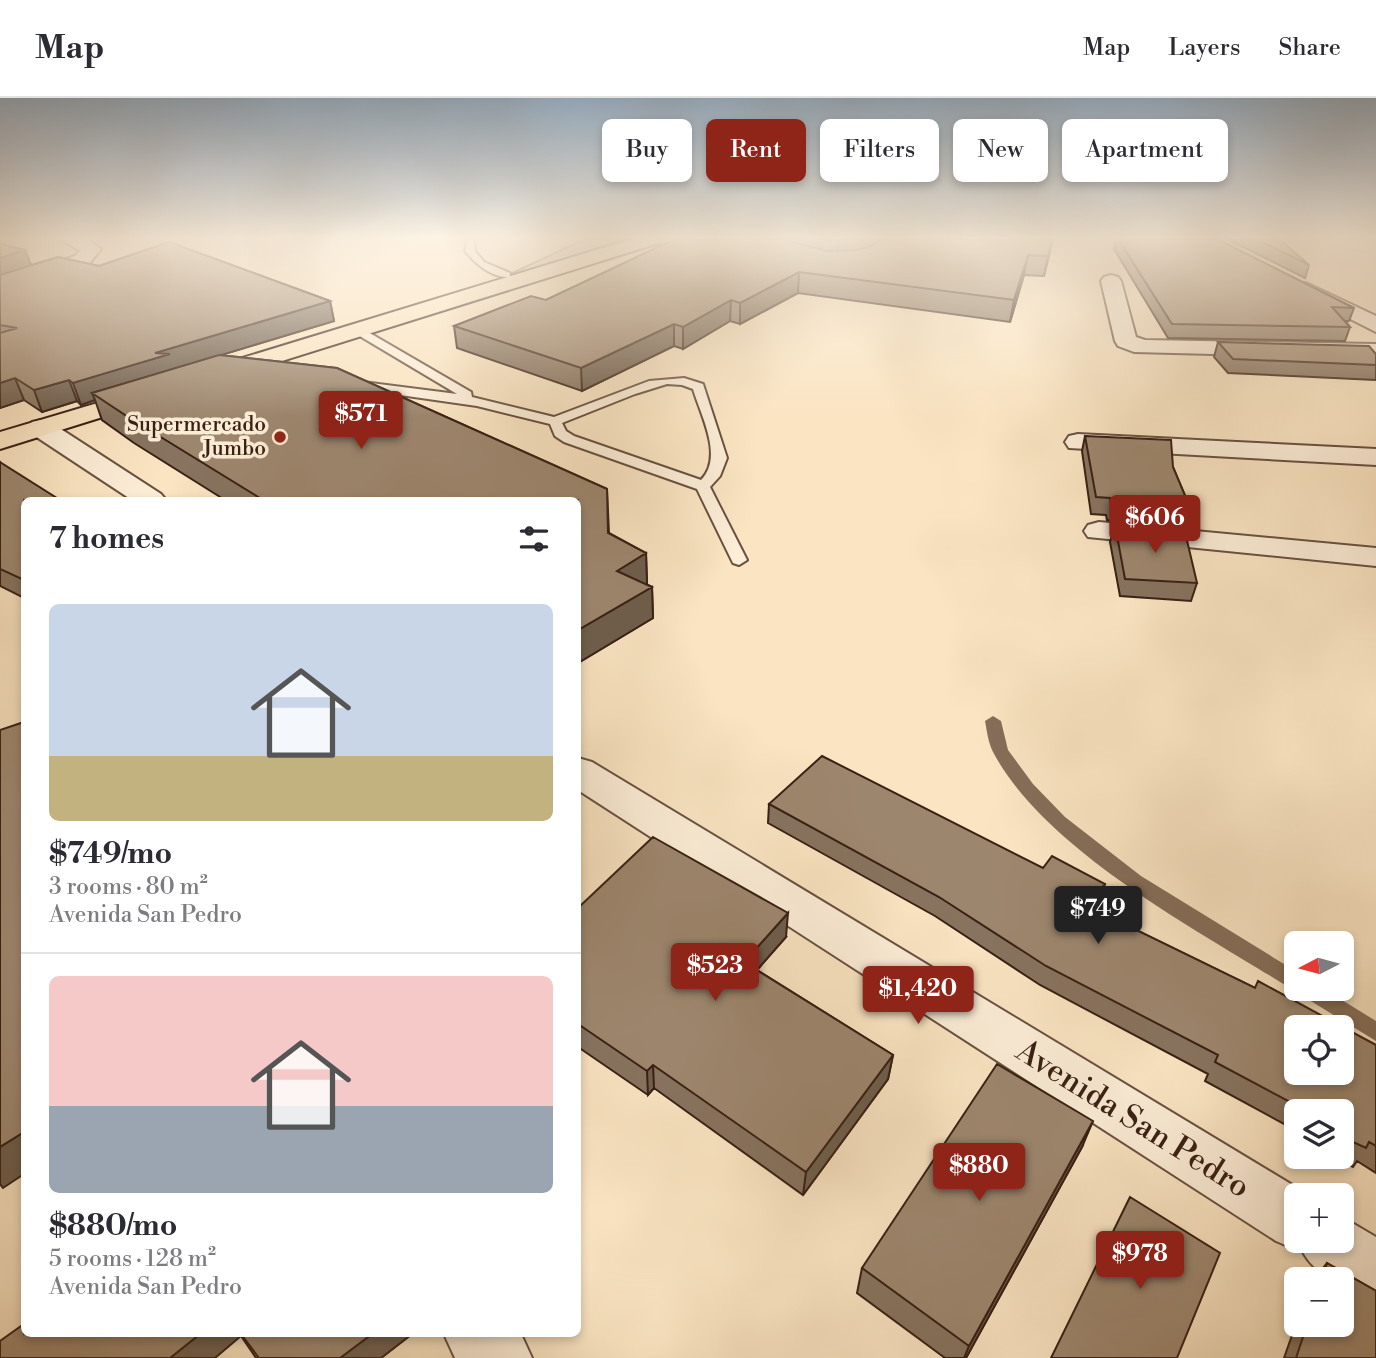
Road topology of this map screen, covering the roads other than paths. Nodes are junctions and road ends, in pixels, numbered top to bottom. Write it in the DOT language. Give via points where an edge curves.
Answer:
graph roads {
  1 [pos="459,298"];
  2 [pos="1115,298"];
  3 [pos="1322,298"];
  4 [pos="1376,325"];
  5 [pos="357,330"];
  6 [pos="1376,352"];
  7 [pos="230,369"];
  8 [pos="257,373"];
  9 [pos="192,381"];
  10 [pos="339,383"];
  11 [pos="167,389"];
  12 [pos="474,399"];
  13 [pos="555,421"];
  14 [pos="41,428"];
  15 [pos="0,441"];
  16 [pos="1078,442"];
  17 [pos="1376,457"];
  18 [pos="703,486"];
  19 [pos="145,497"];
  20 [pos="1099,531"];
  21 [pos="1376,557"];
  22 [pos="739,560"];
  23 [pos="581,774"];
  24 [pos="1284,1213"];
  25 [pos="1347,1253"];
  26 [pos="1376,1271"];
  27 [pos="479,1337"];
  28 [pos="500,1358"];
  1 -- 5 [label="main road"];
  2 -- 6 [label="street" via="1126,341 1142,347"];
  3 -- 4 [label="street"];
  5 -- 7 [label="main road"];
  5 -- 12 [label="lane"];
  7 -- 8 [label="lane"];
  7 -- 9 [label="main road"];
  10 -- 12 [label="lane"];
  11 -- 14 [label="main road"];
  12 -- 13 [label="lane"];
  13 -- 18 [label="lane" via="569,439"];
  13 -- 18 [label="lane" via="600,407 651,383 690,382 699,387 720,458"];
  14 -- 15 [label="main road"];
  14 -- 19 [label="street"];
  16 -- 17 [label="street"];
  18 -- 22 [label="lane"];
  20 -- 21 [label="street"];
  23 -- 24 [label="street, Avenida San Pedro"];
  25 -- 26 [label="street"];
  27 -- 28 [label="street"];
}
